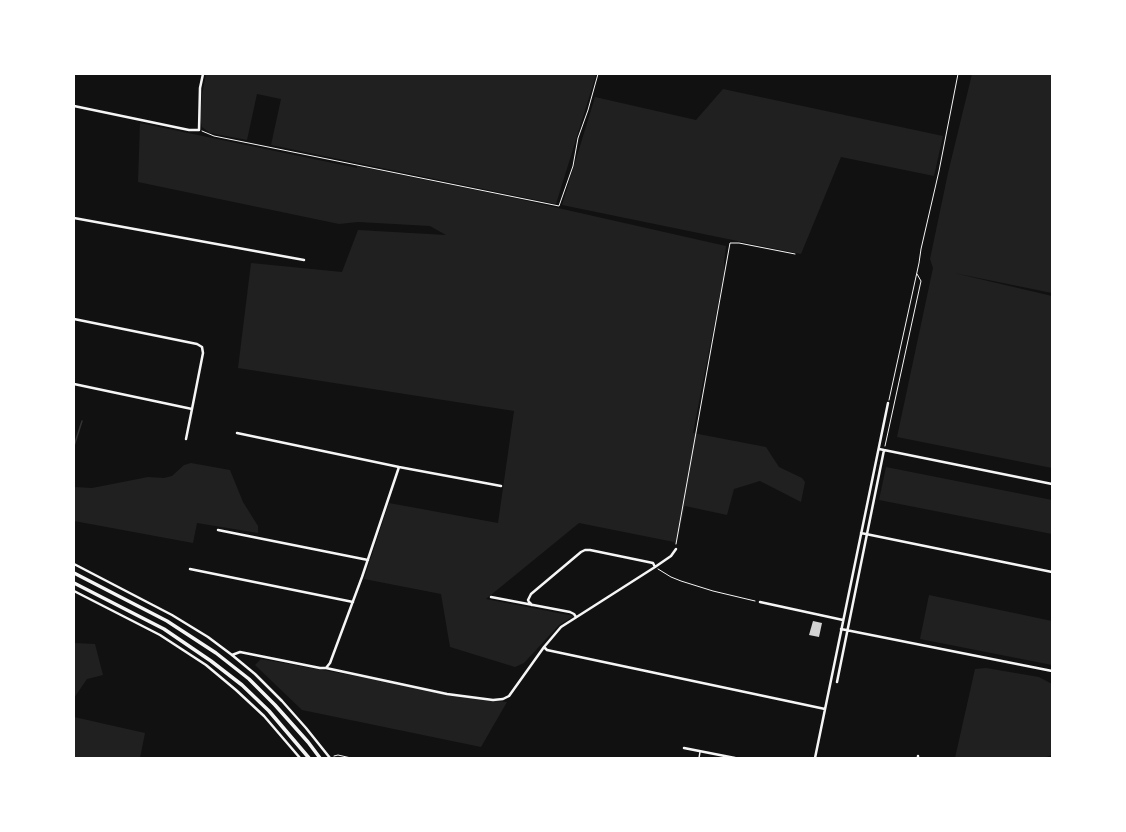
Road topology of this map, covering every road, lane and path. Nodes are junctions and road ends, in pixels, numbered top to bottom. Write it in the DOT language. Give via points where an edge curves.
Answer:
graph roads {
  1 [pos="203,74"];
  2 [pos="598,74"];
  3 [pos="958,74"];
  4 [pos="74,106"];
  5 [pos="199,130"];
  6 [pos="74,218"];
  7 [pos="795,254"];
  8 [pos="304,260"];
  9 [pos="917,274"];
  10 [pos="74,320"];
  11 [pos="74,384"];
  12 [pos="888,403"];
  13 [pos="192,409"];
  14 [pos="237,434"];
  15 [pos="186,439"];
  16 [pos="879,449"];
  17 [pos="884,450"];
  18 [pos="398,467"];
  19 [pos="1052,484"];
  20 [pos="501,486"];
  21 [pos="218,530"];
  22 [pos="862,533"];
  23 [pos="867,534"];
  24 [pos="676,549"];
  25 [pos="368,560"];
  26 [pos="74,564"];
  27 [pos="655,567"];
  28 [pos="190,569"];
  29 [pos="1052,572"];
  30 [pos="74,573"];
  31 [pos="74,583"];
  32 [pos="74,591"];
  33 [pos="491,597"];
  34 [pos="353,602"];
  35 [pos="760,602"];
  36 [pos="532,605"];
  37 [pos="576,617"];
  38 [pos="843,620"];
  39 [pos="841,629"];
  40 [pos="847,630"];
  41 [pos="544,647"];
  42 [pos="232,655"];
  43 [pos="326,668"];
  44 [pos="1052,670"];
  45 [pos="837,682"];
  46 [pos="825,709"];
  47 [pos="684,748"];
  48 [pos="700,751"];
  49 [pos="720,757"];
  50 [pos="300,758"];
  51 [pos="309,758"];
  52 [pos="320,758"];
  53 [pos="330,758"];
  54 [pos="351,758"];
  55 [pos="699,758"];
  56 [pos="735,758"];
  57 [pos="815,758"];
  1 -- 5 [label="street"];
  2 -- 5 [label="path" via="578,138 573,166 559,206 221,137"];
  3 -- 9 [label="path"];
  4 -- 5 [label="street"];
  6 -- 8 [label="street"];
  7 -- 24 [label="path" via="730,243"];
  9 -- 12 [label="path"];
  9 -- 17 [label="path" via="921,281"];
  10 -- 13 [label="street" via="202,347 204,353"];
  11 -- 13 [label="street"];
  12 -- 16 [label="street"];
  13 -- 15 [label="street"];
  14 -- 18 [label="street"];
  16 -- 17 [label="street"];
  16 -- 22 [label="street"];
  17 -- 19 [label="street"];
  17 -- 23 [label="street"];
  18 -- 20 [label="street"];
  18 -- 25 [label="street"];
  21 -- 25 [label="street"];
  22 -- 23 [label="street"];
  22 -- 38 [label="street"];
  23 -- 29 [label="street"];
  23 -- 40 [label="street"];
  24 -- 27 [label="street" via="671,556"];
  25 -- 34 [label="street"];
  26 -- 42 [label="street" via="172,615"];
  27 -- 35 [label="path" via="682,581"];
  27 -- 36 [label="street" via="653,563 585,550 531,594 528,600"];
  27 -- 37 [label="street"];
  28 -- 34 [label="street"];
  30 -- 52 [label="main road" via="167,621 216,653 249,679 275,705"];
  31 -- 51 [label="main road" via="164,629 211,661 242,685 269,711"];
  32 -- 50 [label="street" via="160,635 206,665 264,716"];
  33 -- 36 [label="street"];
  34 -- 43 [label="street"];
  35 -- 38 [label="street"];
  36 -- 37 [label="street" via="570,612"];
  37 -- 41 [label="street" via="562,627"];
  38 -- 39 [label="street"];
  39 -- 40 [label="street"];
  39 -- 46 [label="street"];
  40 -- 44 [label="street"];
  40 -- 45 [label="street"];
  41 -- 43 [label="street" via="509,696 493,700 447,694"];
  41 -- 46 [label="street" via="546,650"];
  42 -- 43 [label="street" via="240,652"];
  42 -- 53 [label="street" via="282,701"];
  46 -- 57 [label="street"];
  47 -- 48 [label="street"];
  48 -- 49 [label="street"];
  48 -- 55 [label="lane"];
  49 -- 56 [label="street"];
  53 -- 54 [label="path" via="338,755"];
}
